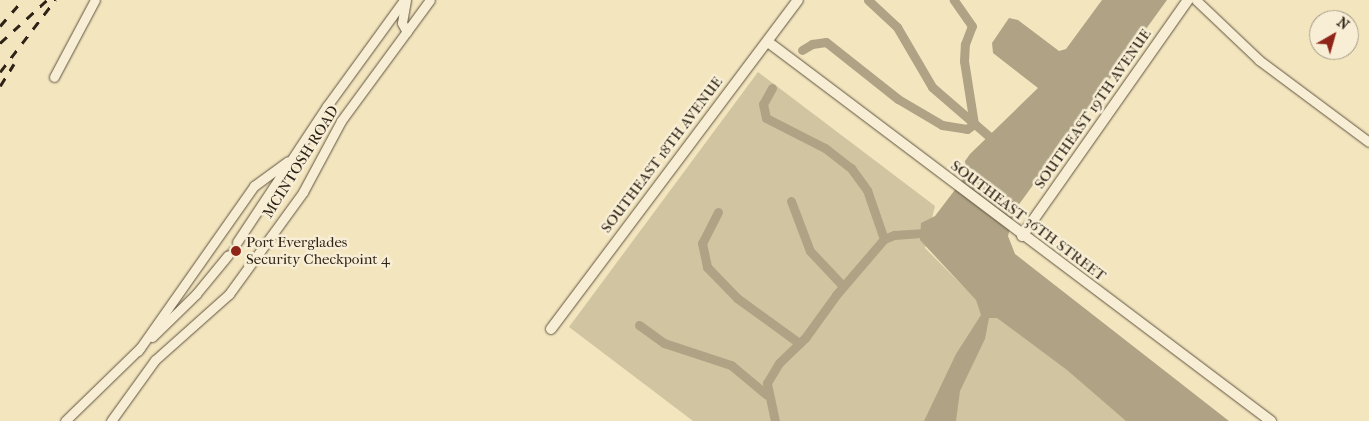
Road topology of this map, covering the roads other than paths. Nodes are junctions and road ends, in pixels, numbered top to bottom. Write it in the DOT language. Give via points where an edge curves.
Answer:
graph roads {
  1 [pos="95,0"];
  2 [pos="405,0"];
  3 [pos="430,0"];
  4 [pos="798,0"];
  5 [pos="1188,0"];
  6 [pos="1196,0"];
  7 [pos="407,32"];
  8 [pos="768,42"];
  9 [pos="54,77"];
  10 [pos="1369,142"];
  11 [pos="294,156"];
  12 [pos="1022,236"];
  13 [pos="237,242"];
  14 [pos="228,255"];
  15 [pos="551,329"];
  16 [pos="138,351"];
  17 [pos="65,421"];
  18 [pos="111,421"];
  19 [pos="1271,421"];
  1 -- 9 [label="street"];
  2 -- 7 [label="street" via="402,24"];
  2 -- 11 [label="street, MCINTOSH ROAD"];
  3 -- 7 [label="street, MCINTOSH ROAD"];
  4 -- 8 [label="street, SOUTHEAST 18TH AVENUE"];
  5 -- 12 [label="street, SOUTHEAST 19TH AVENUE"];
  6 -- 10 [label="street" via="1259,60"];
  7 -- 18 [label="street, MCINTOSH ROAD" via="341,121 303,192 229,294 155,360"];
  8 -- 12 [label="street, SOUTHEAST 36TH STREET"];
  8 -- 15 [label="street, SOUTHEAST 18TH AVENUE" via="721,99"];
  11 -- 13 [label="street, MCINTOSH ROAD"];
  11 -- 16 [label="street, MCINTOSH ROAD" via="254,186"];
  12 -- 19 [label="street, SOUTHEAST 36TH STREET"];
  14 -- 16 [label="street, MCINTOSH ROAD" via="196,294"];
  16 -- 17 [label="street, MCINTOSH ROAD"];
}
